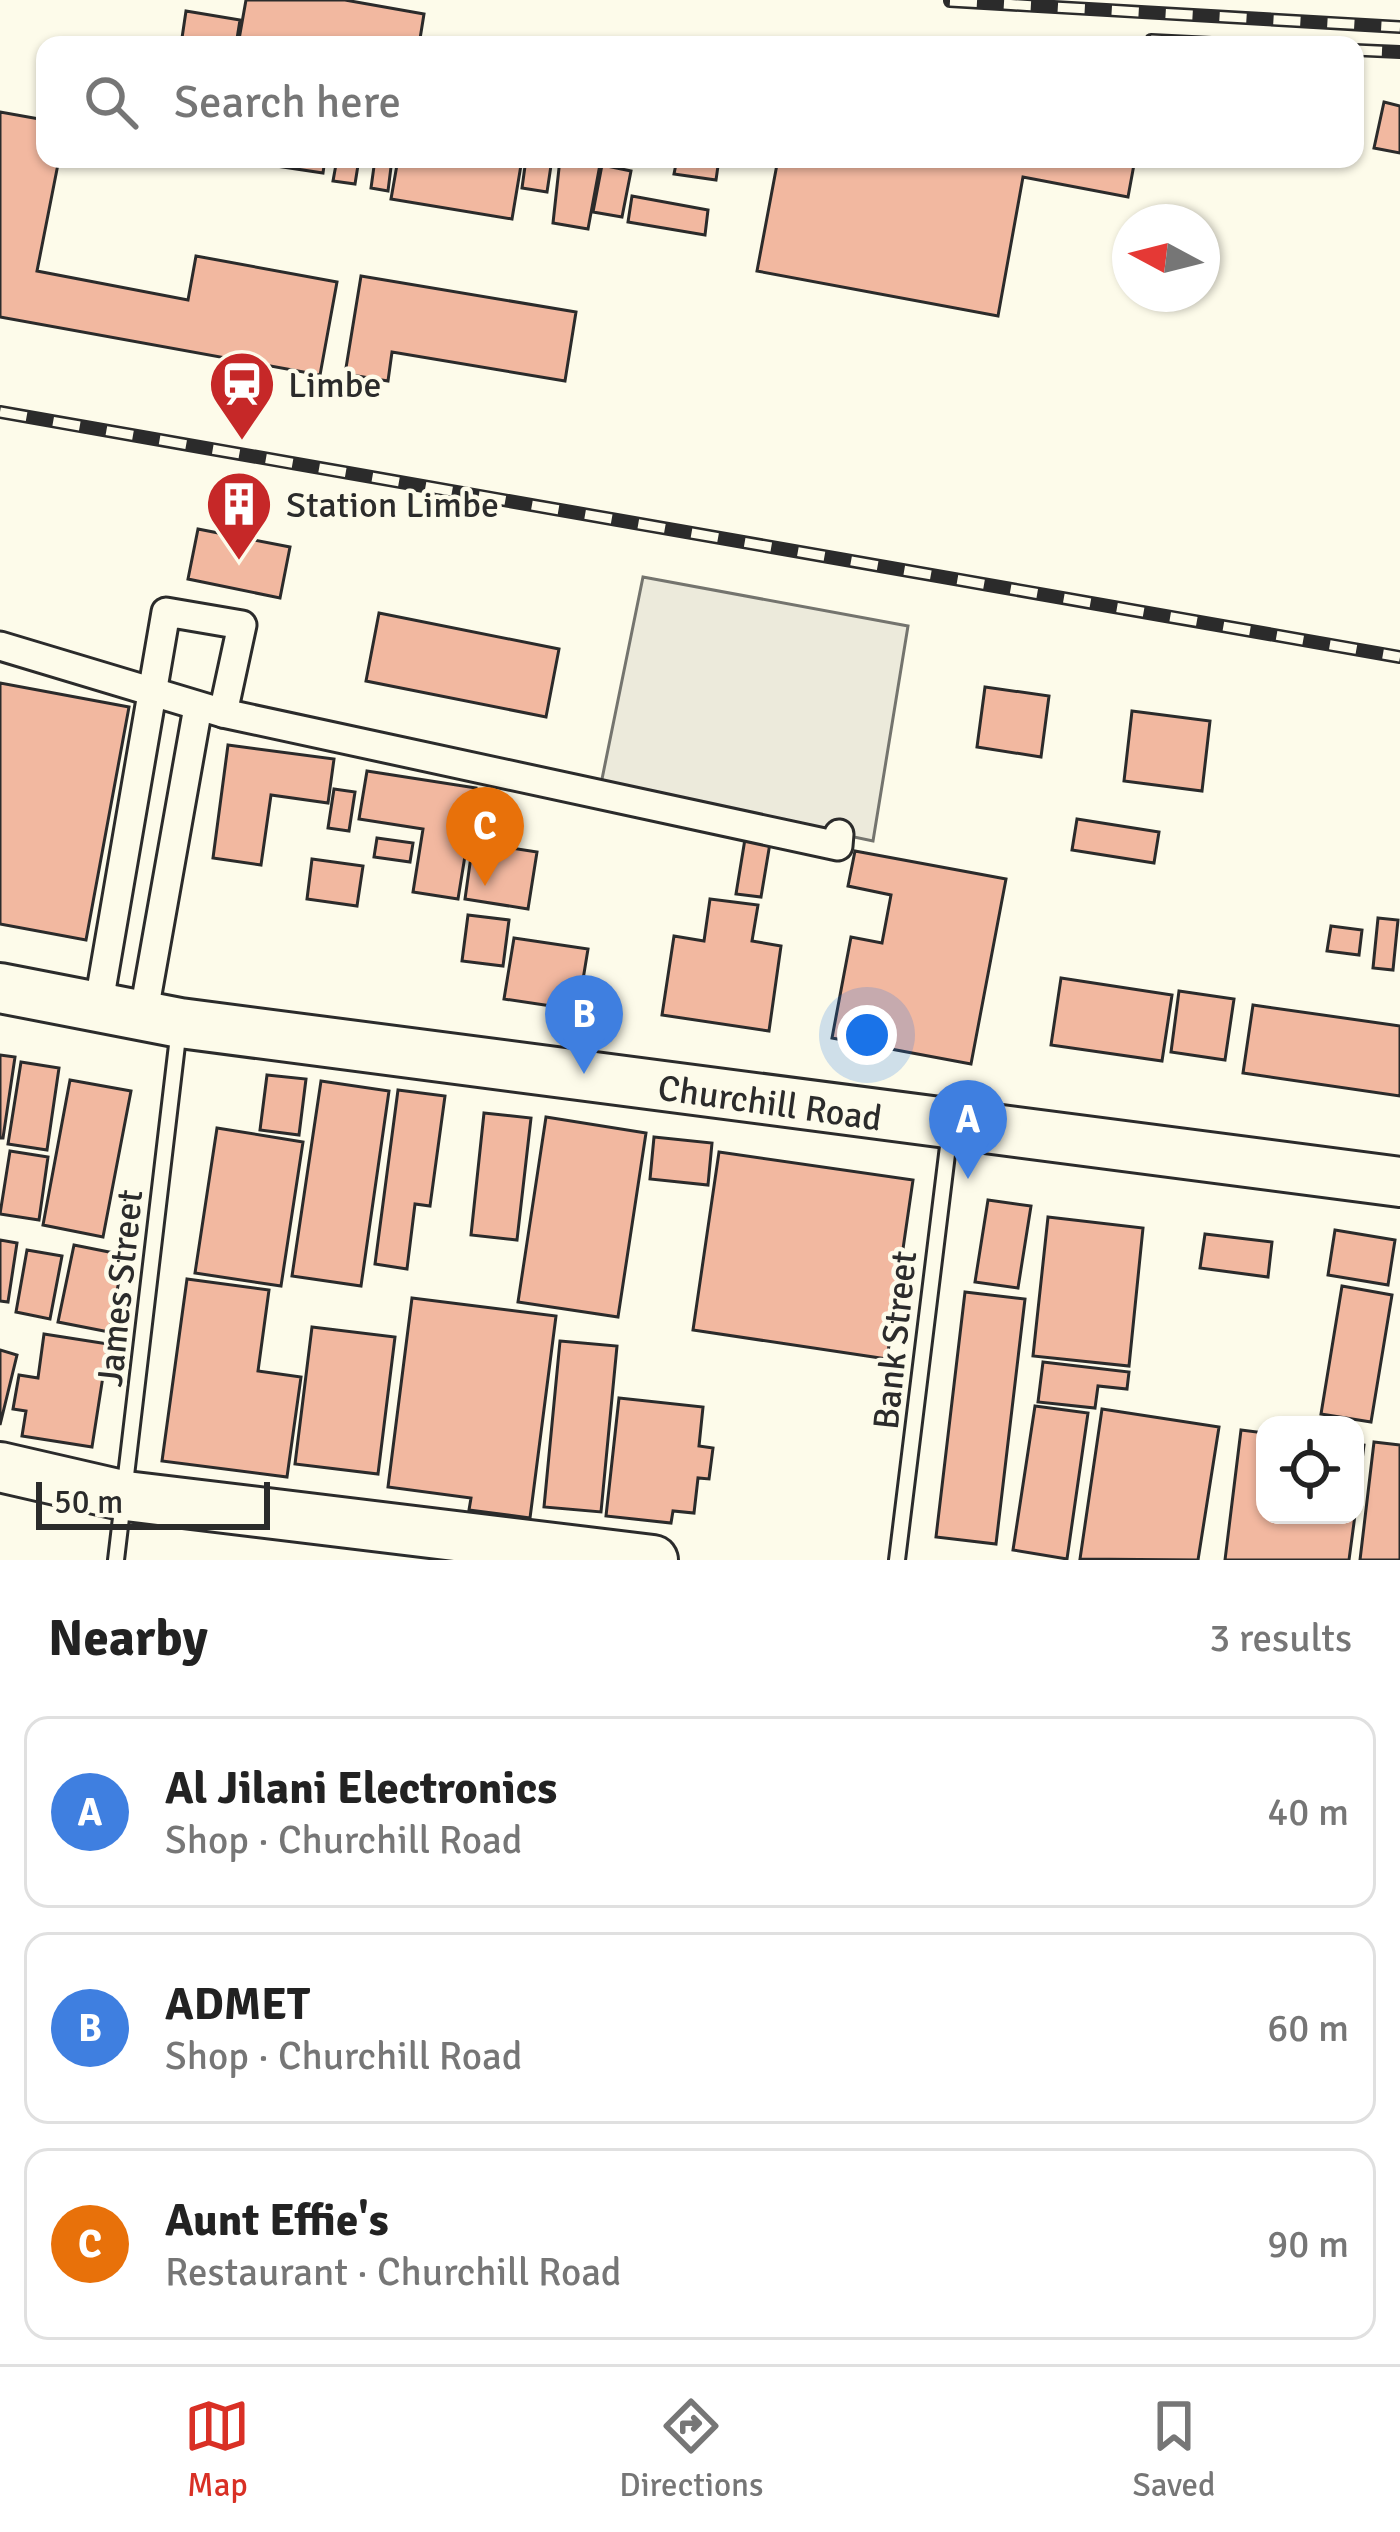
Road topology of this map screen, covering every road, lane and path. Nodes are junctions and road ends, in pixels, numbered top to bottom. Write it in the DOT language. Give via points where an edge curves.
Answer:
graph roads {
  1 [pos="0,646"];
  2 [pos="149,692"];
  3 [pos="210,710"];
  4 [pos="839,834"];
  5 [pos="125,837"];
  6 [pos="174,846"];
  7 [pos="0,988"];
  8 [pos="140,1016"];
  9 [pos="950,1127"];
  10 [pos="1400,1182"];
  11 [pos="0,1467"];
  12 [pos="126,1496"];
  13 [pos="116,1560"];
  14 [pos="653,1560"];
  15 [pos="897,1560"];
  1 -- 2 [label="street"];
  2 -- 3 [label="street"];
  2 -- 3 [label="street" via="166,612 242,625"];
  2 -- 5 [label="street"];
  3 -- 4 [label="street" via="838,846"];
  3 -- 6 [label="street"];
  5 -- 6 [label="street"];
  5 -- 8 [label="street"];
  6 -- 8 [label="street"];
  7 -- 8 [label="highway, Churchill Road"];
  8 -- 9 [label="highway, Churchill Road"];
  8 -- 12 [label="lane, James Street"];
  9 -- 10 [label="highway, Churchill Road"];
  9 -- 15 [label="lane, Bank Street"];
  11 -- 12 [label="highway"];
  12 -- 13 [label="lane, James Street"];
  12 -- 14 [label="highway"];
}
